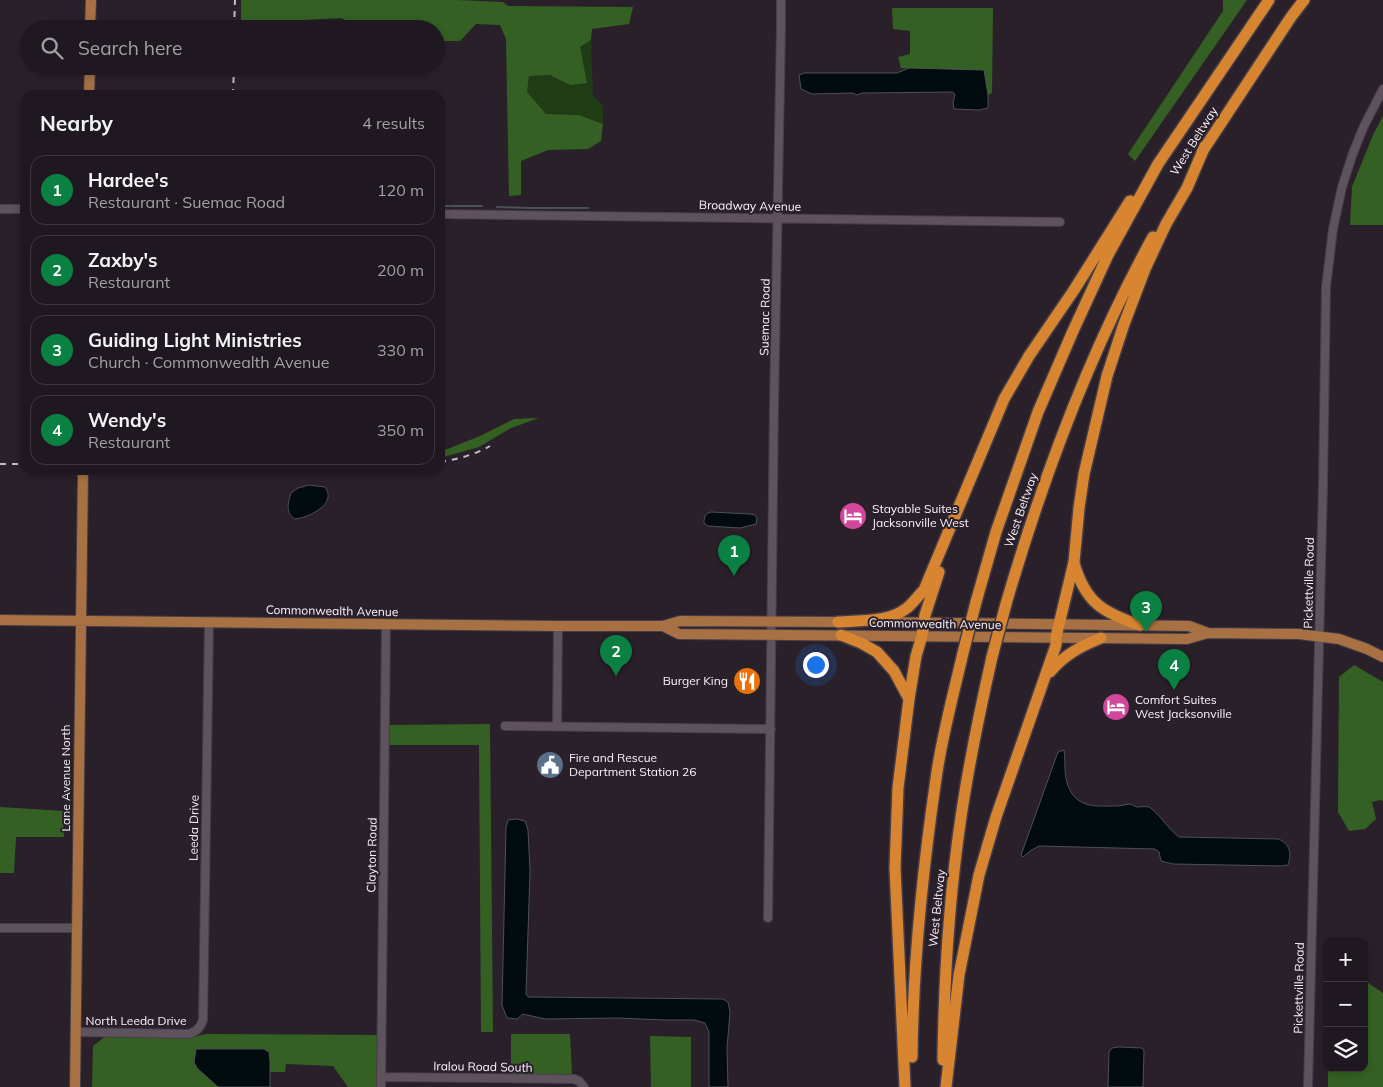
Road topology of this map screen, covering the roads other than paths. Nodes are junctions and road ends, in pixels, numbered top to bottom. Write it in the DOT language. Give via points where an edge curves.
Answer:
graph roads {
  1 [pos="91,0"];
  2 [pos="780,0"];
  3 [pos="1269,0"];
  4 [pos="1304,0"];
  5 [pos="90,20"];
  6 [pos="90,75"];
  7 [pos="1383,89"];
  8 [pos="90,90"];
  9 [pos="1205,146"];
  10 [pos="1158,164"];
  11 [pos="0,209"];
  12 [pos="20,210"];
  13 [pos="445,214"];
  14 [pos="778,218"];
  15 [pos="1060,222"];
  16 [pos="83,475"];
  17 [pos="967,488"];
  18 [pos="1074,562"];
  19 [pos="0,620"];
  20 [pos="80,621"];
  21 [pos="209,622"];
  22 [pos="772,622"];
  23 [pos="838,622"];
  24 [pos="924,622"];
  25 [pos="386,624"];
  26 [pos="1059,624"];
  27 [pos="1140,625"];
  28 [pos="558,626"];
  29 [pos="663,626"];
  30 [pos="1208,633"];
  31 [pos="772,635"];
  32 [pos="841,635"];
  33 [pos="922,636"];
  34 [pos="1319,636"];
  35 [pos="1056,637"];
  36 [pos="1101,638"];
  37 [pos="1383,657"];
  38 [pos="1044,679"];
  39 [pos="909,699"];
  40 [pos="505,726"];
  41 [pos="557,726"];
  42 [pos="771,729"];
  43 [pos="768,918"];
  44 [pos="0,928"];
  45 [pos="77,928"];
  46 [pos="196,1031"];
  47 [pos="76,1032"];
  48 [pos="381,1077"];
  49 [pos="528,1083"];
  50 [pos="583,1086"];
  51 [pos="75,1087"];
  52 [pos="381,1087"];
  53 [pos="905,1087"];
  54 [pos="911,1087"];
  55 [pos="942,1087"];
  56 [pos="946,1087"];
  57 [pos="1308,1087"];
  1 -- 5 [label="main road"];
  2 -- 14 [label="street, Suemac Road"];
  3 -- 10 [label="highway, West Beltway"];
  4 -- 9 [label="highway, West Beltway"];
  6 -- 8 [label="main road"];
  7 -- 34 [label="street, Pickettville Road" via="1364,126 1342,187 1326,287"];
  9 -- 18 [label="highway" via="1145,269 1107,376 1078,508"];
  9 -- 55 [label="highway, West Beltway, bridge" via="1145,250 1084,377 1029,524 1006,604 968,772 953,879 944,988"];
  10 -- 17 [label="highway" via="1131,199 1029,356 1004,399"];
  10 -- 54 [label="highway, West Beltway, bridge" via="1108,255 1057,368 1016,473 982,576 938,771 928,834 916,960"];
  11 -- 12 [label="street"];
  13 -- 14 [label="street, Broadway Avenue"];
  14 -- 15 [label="street, Broadway Avenue"];
  14 -- 22 [label="street, Suemac Road"];
  16 -- 20 [label="main road, Lane Avenue North"];
  17 -- 23 [label="highway" via="924,590 908,607 882,619"];
  17 -- 24 [label="highway"];
  18 -- 26 [label="highway"];
  18 -- 27 [label="highway" via="1089,597 1118,618"];
  19 -- 20 [label="main road, Commonwealth Avenue"];
  20 -- 21 [label="main road, Commonwealth Avenue"];
  20 -- 45 [label="main road, Lane Avenue North"];
  21 -- 25 [label="main road, Commonwealth Avenue"];
  21 -- 46 [label="street, Leeda Drive" via="203,1020"];
  22 -- 23 [label="main road, Commonwealth Avenue"];
  22 -- 29 [label="main road, Commonwealth Avenue" via="680,621"];
  22 -- 31 [label="street, Suemac Road"];
  23 -- 24 [label="main road, Commonwealth Avenue"];
  24 -- 26 [label="main road, Commonwealth Avenue"];
  24 -- 33 [label="highway"];
  25 -- 28 [label="main road, Commonwealth Avenue"];
  25 -- 48 [label="street, Clayton Road"];
  26 -- 27 [label="main road, Commonwealth Avenue"];
  26 -- 35 [label="highway"];
  27 -- 30 [label="main road, Commonwealth Avenue" via="1189,626"];
  28 -- 29 [label="main road, Commonwealth Avenue"];
  28 -- 41 [label="street"];
  29 -- 31 [label="main road, Commonwealth Avenue" via="679,634"];
  30 -- 34 [label="main road, Commonwealth Avenue"];
  30 -- 36 [label="main road, Commonwealth Avenue" via="1187,639"];
  31 -- 32 [label="main road, Commonwealth Avenue"];
  31 -- 42 [label="street, Suemac Road"];
  32 -- 33 [label="main road, Commonwealth Avenue"];
  32 -- 39 [label="highway" via="877,652 894,671"];
  33 -- 35 [label="main road, Commonwealth Avenue"];
  33 -- 39 [label="highway"];
  34 -- 37 [label="main road, Commonwealth Avenue" via="1357,644"];
  34 -- 57 [label="street, Pickettville Road"];
  35 -- 36 [label="main road, Commonwealth Avenue"];
  35 -- 38 [label="highway"];
  36 -- 38 [label="highway" via="1060,660"];
  38 -- 56 [label="highway" via="979,875 959,975"];
  39 -- 53 [label="highway" via="898,788 895,859"];
  40 -- 41 [label="street"];
  41 -- 42 [label="street"];
  42 -- 43 [label="street, Suemac Road"];
  44 -- 45 [label="street"];
  45 -- 47 [label="main road, Lane Avenue North"];
  46 -- 47 [label="street, North Leeda Drive" via="189,1034"];
  47 -- 51 [label="main road, Lane Avenue North"];
  48 -- 49 [label="street, Iralou Road South"];
  48 -- 52 [label="street, Clayton Road"];
  49 -- 50 [label="street, Iralou Road South" via="574,1079"];
}
